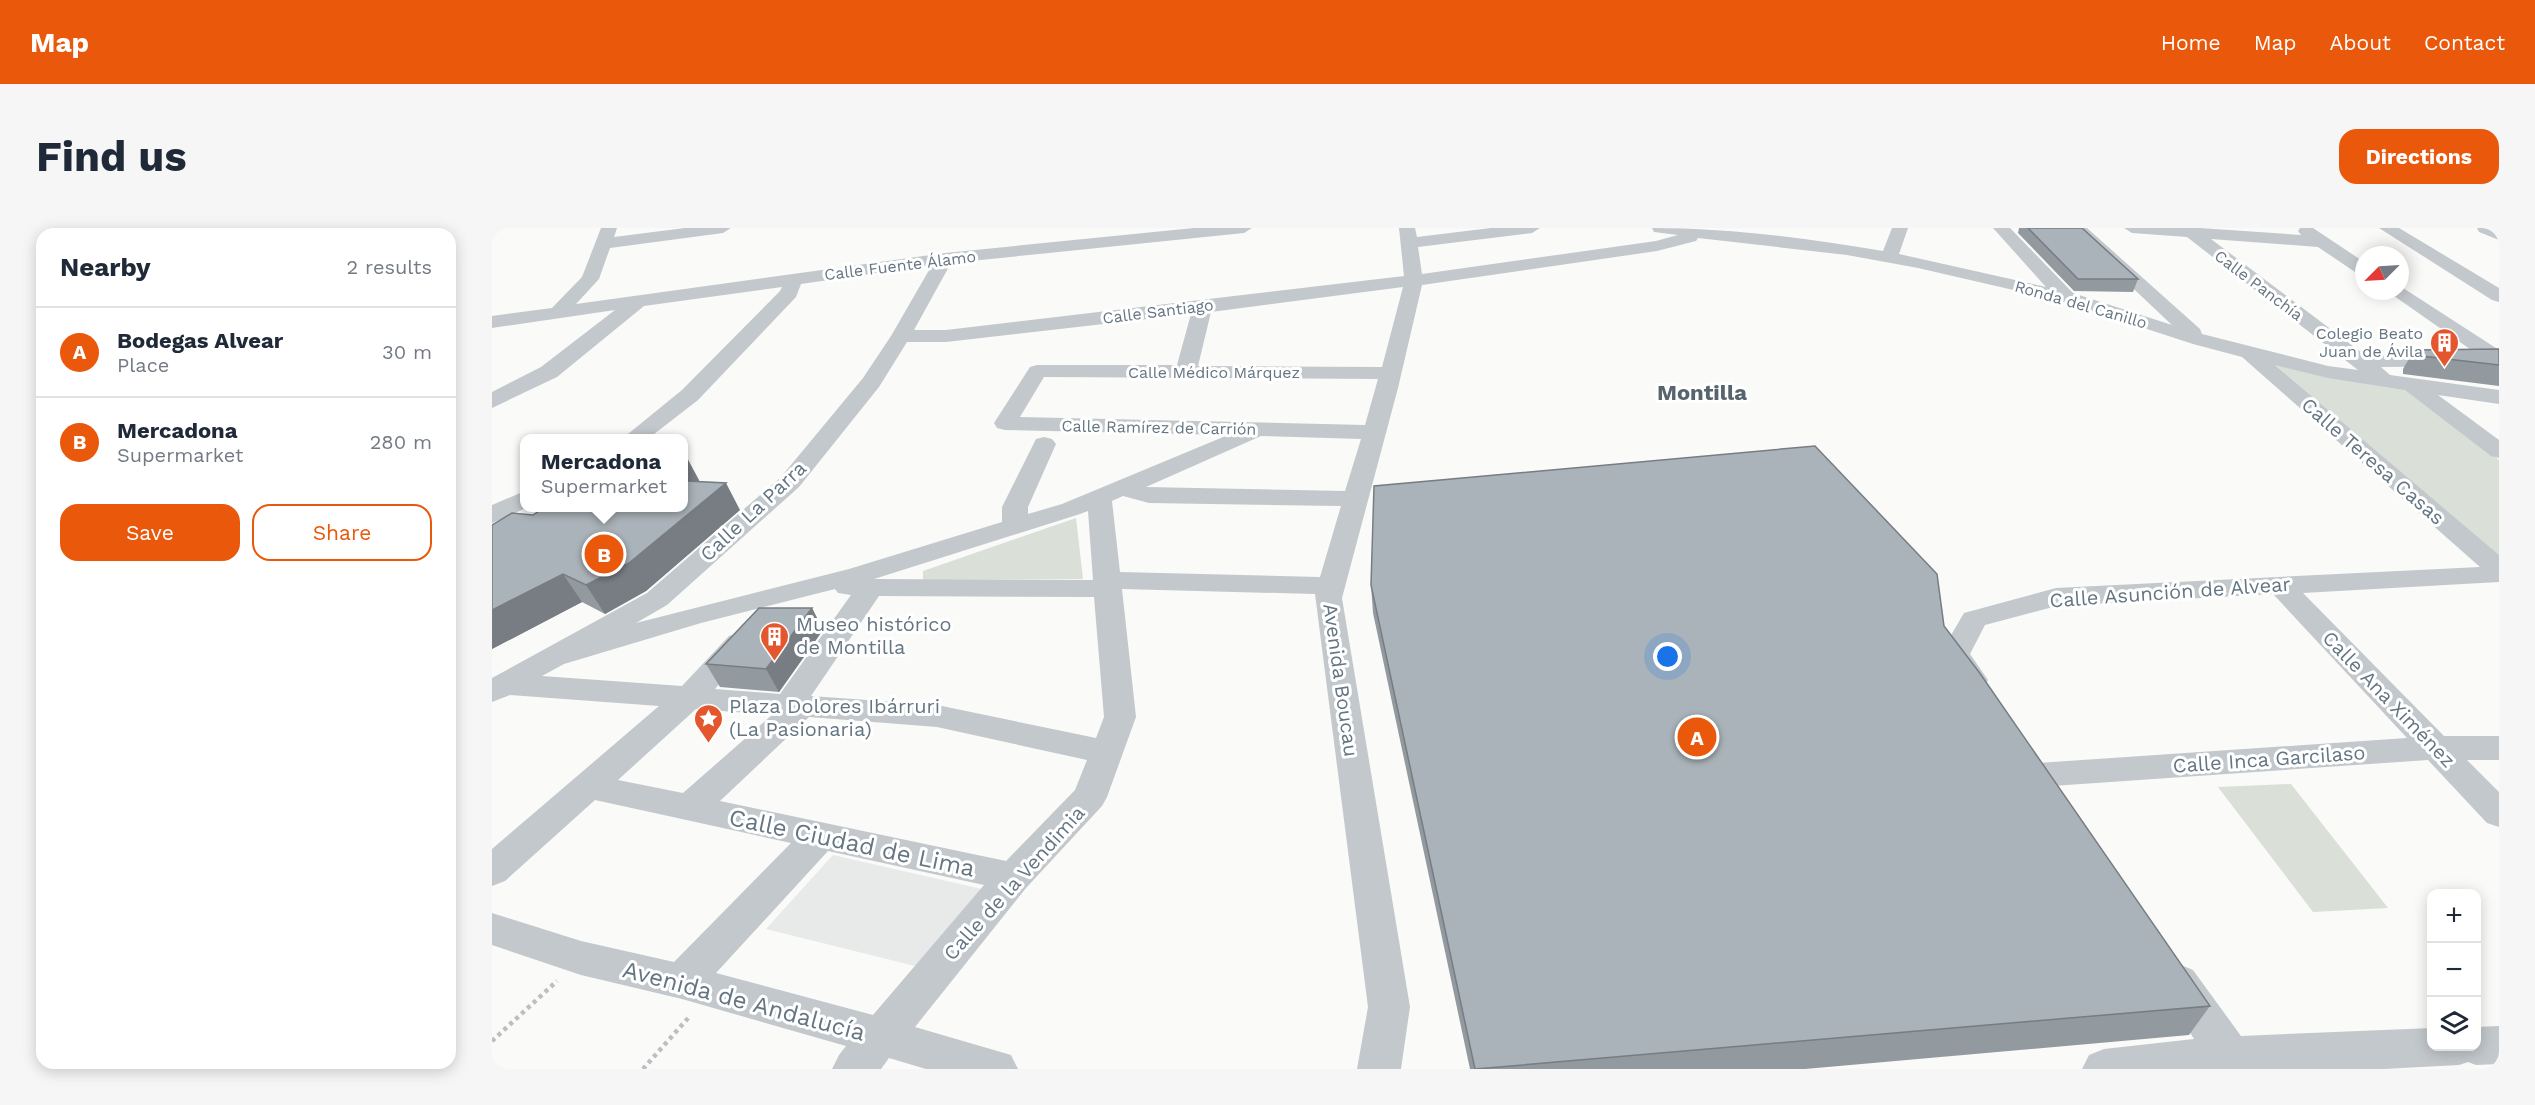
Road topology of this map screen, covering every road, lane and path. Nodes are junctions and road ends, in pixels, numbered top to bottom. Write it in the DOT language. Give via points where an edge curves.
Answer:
graph roads {
  1 [pos="723,228"];
  2 [pos="1244,228"];
  3 [pos="1532,228"];
  4 [pos="1660,228"];
  5 [pos="1900,228"];
  6 [pos="2001,228"];
  7 [pos="2076,228"];
  8 [pos="2132,228"];
  9 [pos="2301,228"];
  10 [pos="2387,228"];
  11 [pos="2485,228"];
  12 [pos="1198,230"];
  13 [pos="2191,232"];
  14 [pos="1698,234"];
  15 [pos="1408,235"];
  16 [pos="606,236"];
  17 [pos="1798,236"];
  18 [pos="2499,236"];
  19 [pos="2321,242"];
  20 [pos="945,258"];
  21 [pos="1889,258"];
  22 [pos="2355,264"];
  23 [pos="793,279"];
  24 [pos="1414,279"];
  25 [pos="2499,296"];
  26 [pos="2066,297"];
  27 [pos="641,299"];
  28 [pos="2409,300"];
  29 [pos="1203,305"];
  30 [pos="559,311"];
  31 [pos="492,322"];
  32 [pos="901,336"];
  33 [pos="2200,339"];
  34 [pos="2248,352"];
  35 [pos="2499,359"];
  36 [pos="2359,361"];
  37 [pos="1037,371"];
  38 [pos="1186,372"];
  39 [pos="1391,373"];
  40 [pos="2385,380"];
  41 [pos="2409,384"];
  42 [pos="2499,397"];
  43 [pos="492,401"];
  44 [pos="1263,429"];
  45 [pos="1375,432"];
  46 [pos="640,434"];
  47 [pos="1044,444"];
  48 [pos="2499,451"];
  49 [pos="1112,491"];
  50 [pos="1355,499"];
  51 [pos="520,501"];
  52 [pos="492,515"];
  53 [pos="1015,526"];
  54 [pos="2499,569"];
  55 [pos="2499,574"];
  56 [pos="1108,584"];
  57 [pos="2279,584"];
  58 [pos="1331,586"];
  59 [pos="872,587"];
  60 [pos="798,590"];
  61 [pos="553,657"];
  62 [pos="499,687"];
  63 [pos="691,696"];
  64 [pos="1987,700"];
  65 [pos="796,704"];
  66 [pos="2436,748"];
  67 [pos="2499,748"];
  68 [pos="1107,752"];
  69 [pos="587,786"];
  70 [pos="690,808"];
  71 [pos="2062,809"];
  72 [pos="2499,814"];
  73 [pos="820,836"];
  74 [pos="492,871"];
  75 [pos="1013,877"];
  76 [pos="492,929"];
  77 [pos="2161,955"];
  78 [pos="581,958"];
  79 [pos="698,986"];
  80 [pos="492,1041"];
  81 [pos="2499,1045"];
  82 [pos="2481,1046"];
  83 [pos="2427,1048"];
  84 [pos="867,1053"];
  85 [pos="2230,1056"];
  86 [pos="643,1069"];
  87 [pos="996,1069"];
  88 [pos="1379,1069"];
  89 [pos="2104,1069"];
  1 -- 16 [label="street"];
  2 -- 12 [label="street, Calle Fuente Álamo"];
  3 -- 15 [label="street"];
  4 -- 14 [label="street, Ronda del Canillo"];
  5 -- 21 [label="street"];
  6 -- 26 [label="street"];
  7 -- 33 [label="street"];
  8 -- 13 [label="street"];
  9 -- 19 [label="street"];
  10 -- 25 [label="street"];
  11 -- 18 [label="street"];
  12 -- 20 [label="street, Calle Fuente Álamo"];
  13 -- 19 [label="street"];
  13 -- 36 [label="street, Calle Panchía"];
  14 -- 17 [label="street, Ronda del Canillo"];
  14 -- 24 [label="street, Calle Santiago" via="1657,246"];
  15 -- 24 [label="street, Avenida Boucau"];
  16 -- 30 [label="street" via="590,279"];
  17 -- 21 [label="street, Ronda del Canillo"];
  19 -- 22 [label="street"];
  20 -- 23 [label="street, Calle Fuente Álamo"];
  20 -- 32 [label="street, Calle La Parra"];
  21 -- 26 [label="street, Ronda del Canillo"];
  23 -- 27 [label="street, Calle Fuente Álamo"];
  23 -- 46 [label="street" via="789,293 690,394"];
  24 -- 29 [label="street, Calle Santiago"];
  24 -- 39 [label="street, Avenida Boucau"];
  26 -- 33 [label="street, Ronda del Canillo"];
  27 -- 30 [label="street, Calle Fuente Álamo"];
  27 -- 43 [label="street" via="549,372"];
  28 -- 35 [label="street"];
  29 -- 32 [label="street, Calle Santiago" via="946,336"];
  29 -- 38 [label="street"];
  30 -- 31 [label="street, Calle Fuente Álamo"];
  32 -- 61 [label="street, Calle La Parra" via="872,381 790,482 657,599"];
  33 -- 34 [label="street, Ronda del Canillo"];
  34 -- 40 [label="street, Ronda del Canillo" via="2328,372"];
  34 -- 54 [label="street, Calle Teresa Casas"];
  35 -- 36 [label="street"];
  36 -- 40 [label="street, Calle Panchía"];
  37 -- 38 [label="street, Calle Médico Márquez"];
  37 -- 44 [label="street, Calle Ramírez de Carrión" via="1005,423"];
  38 -- 39 [label="street, Calle Médico Márquez"];
  39 -- 45 [label="street, Avenida Boucau"];
  40 -- 41 [label="street, Ronda del Canillo"];
  41 -- 42 [label="street, Ronda del Canillo"];
  41 -- 48 [label="street"];
  44 -- 45 [label="street, Calle Ramírez de Carrión"];
  44 -- 49 [label="street"];
  45 -- 50 [label="street, Avenida Boucau"];
  47 -- 53 [label="street" via="1015,507"];
  49 -- 50 [label="street"];
  49 -- 53 [label="street" via="1071,509"];
  49 -- 56 [label="street, Calle de la Vendimia"];
  50 -- 58 [label="street, Avenida Boucau"];
  51 -- 52 [label="street"];
  53 -- 60 [label="street"];
  55 -- 57 [label="street, Calle Asunción de Alvear"];
  56 -- 58 [label="street"];
  56 -- 59 [label="street"];
  56 -- 68 [label="street, Calle de la Vendimia" via="1120,717"];
  57 -- 64 [label="street, Calle Asunción de Alvear" via="2056,597 1974,619 1955,654"];
  57 -- 66 [label="street, Calle Ana Ximénez"];
  58 -- 88 [label="street, Avenida Boucau" via="1328,598 1389,1007"];
  59 -- 60 [label="street"];
  59 -- 65 [label="street"];
  60 -- 61 [label="street"];
  60 -- 63 [label="street"];
  61 -- 62 [label="street, Calle La Parra"];
  62 -- 63 [label="street"];
  63 -- 65 [label="street"];
  63 -- 69 [label="street"];
  65 -- 68 [label="street" via="937,716"];
  65 -- 70 [label="street"];
  66 -- 67 [label="street, Calle Inca Garcilaso"];
  66 -- 71 [label="street, Calle Inca Garcilaso" via="2032,766"];
  66 -- 72 [label="street, Calle Ana Ximénez"];
  68 -- 75 [label="street, Calle de la Vendimia" via="1090,797"];
  69 -- 70 [label="street"];
  69 -- 74 [label="street"];
  70 -- 73 [label="street, Calle Ciudad de Lima"];
  73 -- 75 [label="street, Calle Ciudad de Lima"];
  73 -- 79 [label="street"];
  75 -- 84 [label="street, Calle de la Vendimia"];
  76 -- 78 [label="street, Avenida de Andalucía"];
  77 -- 85 [label="street"];
  78 -- 79 [label="street, Avenida de Andalucía"];
  78 -- 80 [label="path"];
  79 -- 84 [label="street, Avenida de Andalucía"];
  79 -- 86 [label="path"];
  81 -- 82 [label="street"];
  83 -- 85 [label="street"];
  84 -- 87 [label="street, Avenida de Andalucía"];
  85 -- 89 [label="street"];
}
